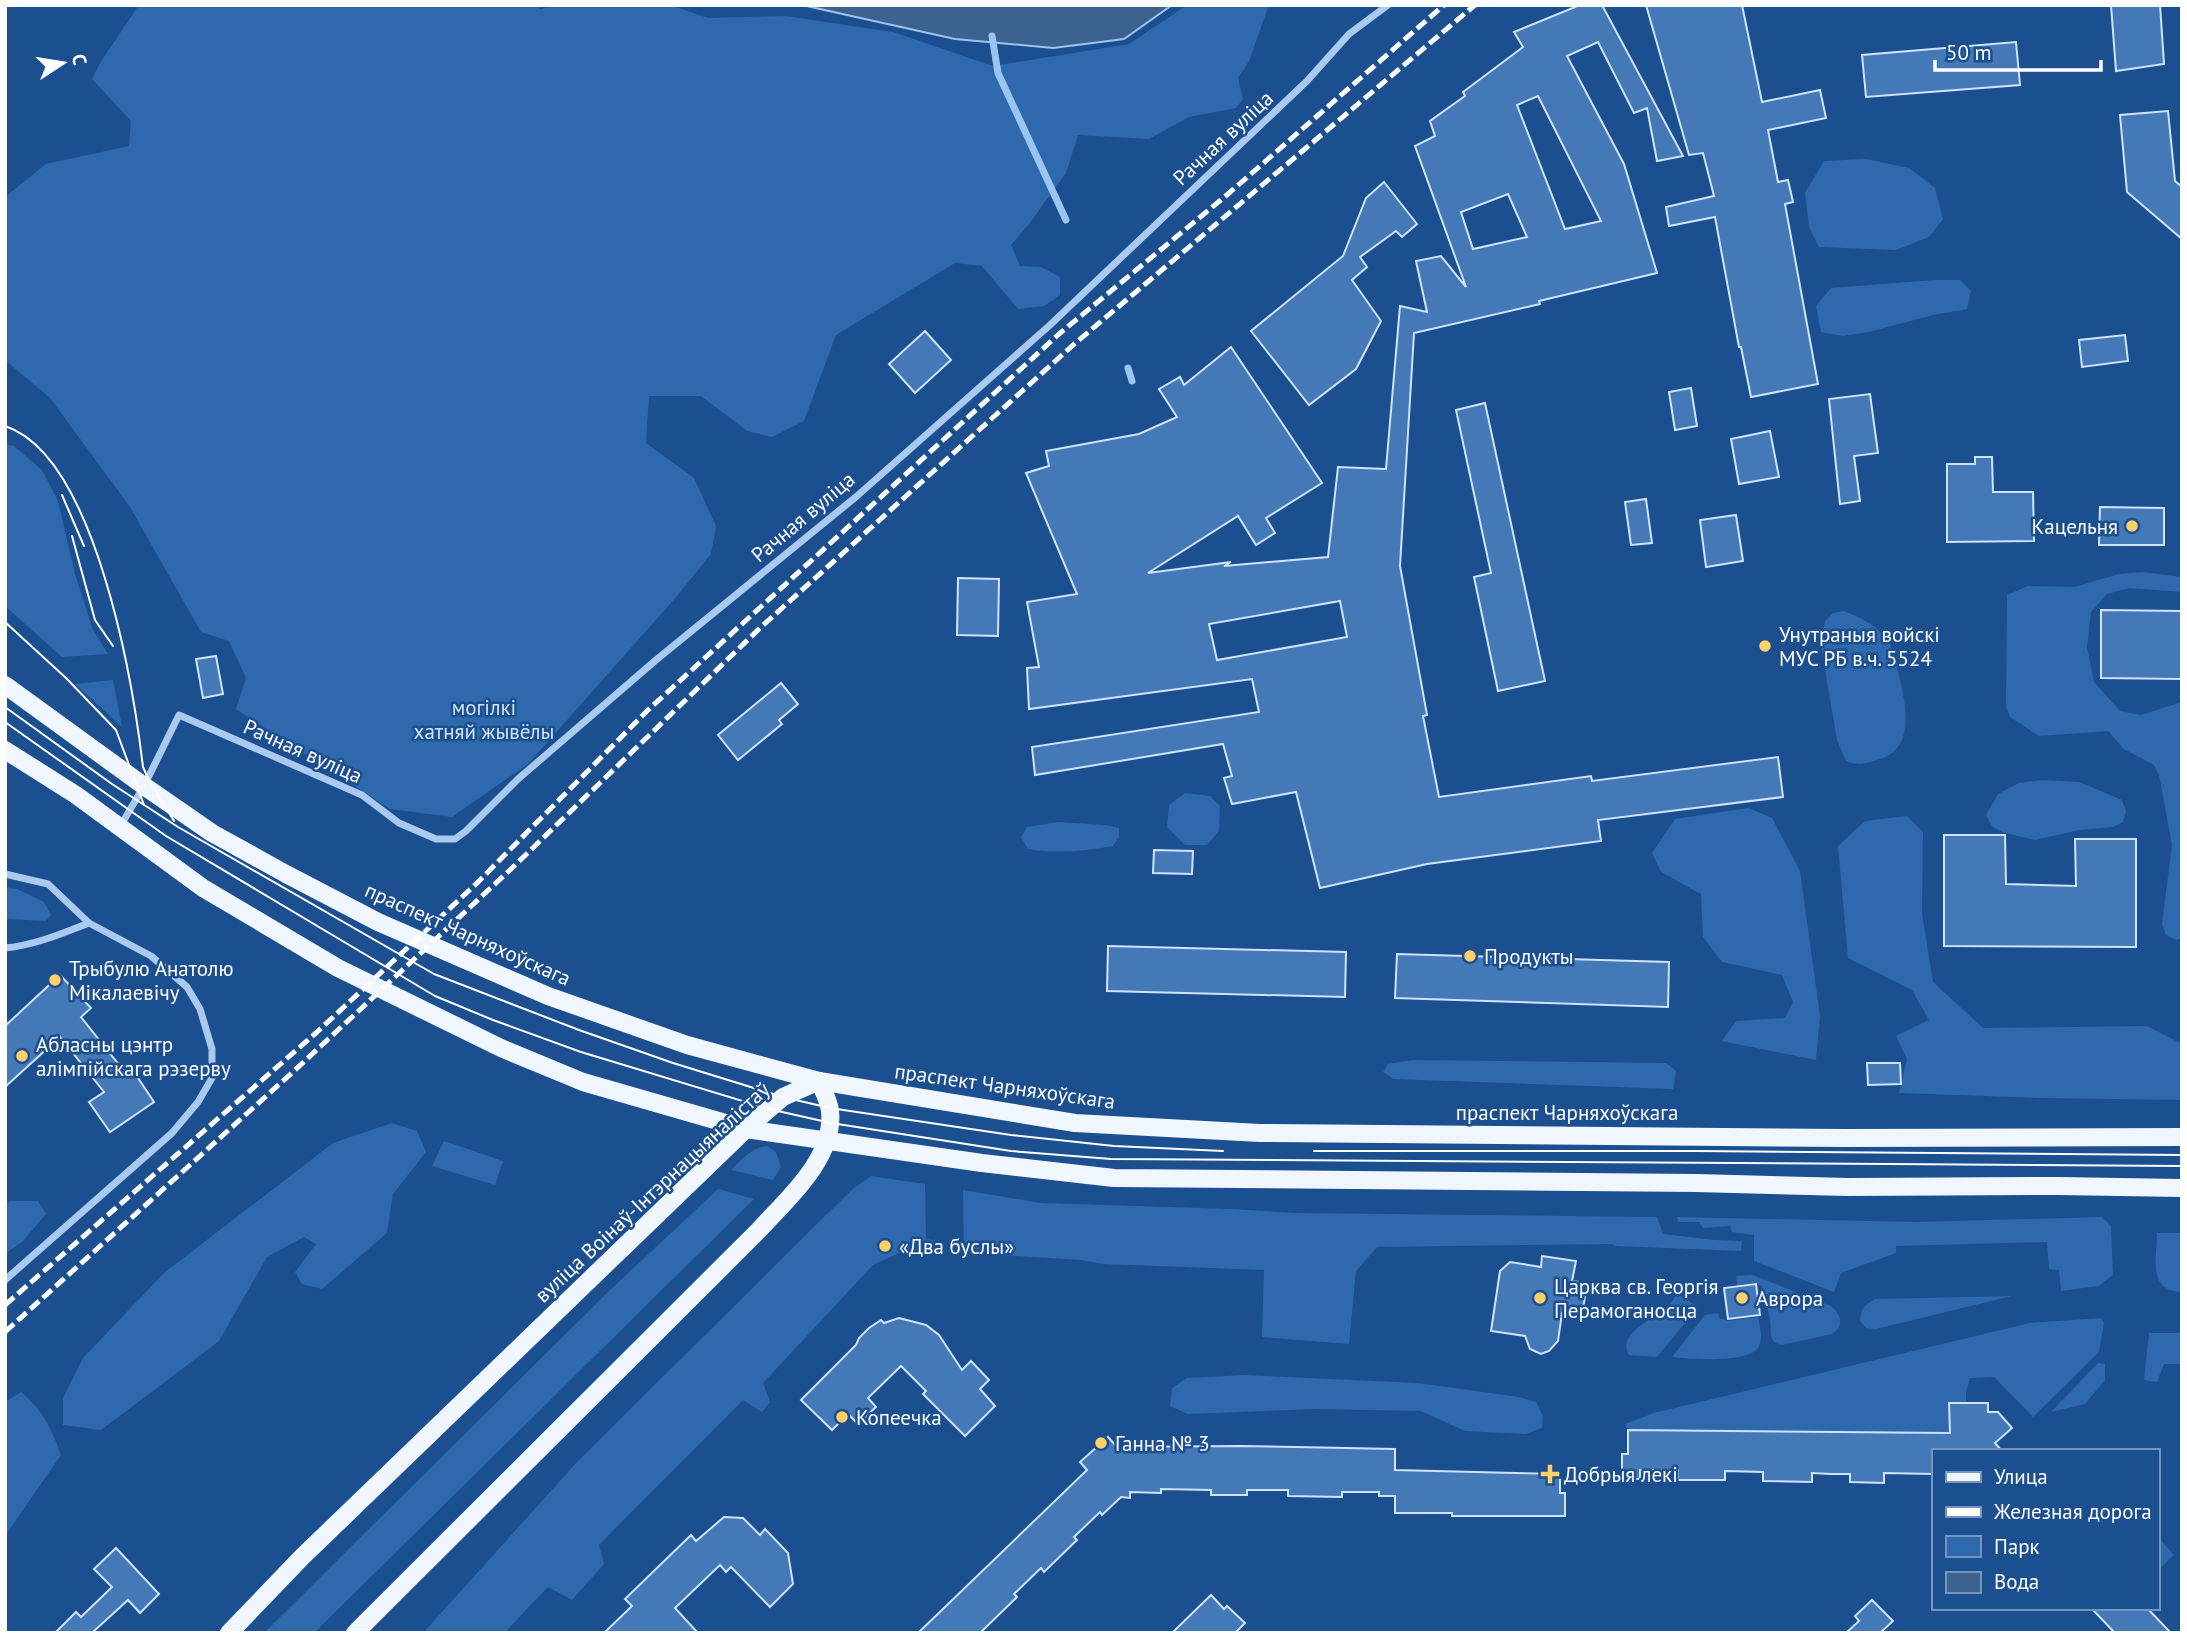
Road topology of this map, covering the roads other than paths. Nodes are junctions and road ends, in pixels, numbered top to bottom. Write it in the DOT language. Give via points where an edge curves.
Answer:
graph roads {
  1 [pos="1388,5"];
  2 [pos="5,685"];
  3 [pos="5,750"];
  4 [pos="144,786"];
  5 [pos="120,827"];
  6 [pos="5,874"];
  7 [pos="89,923"];
  8 [pos="5,948"];
  9 [pos="819,1081"];
  10 [pos="746,1129"];
  11 [pos="2182,1137"];
  12 [pos="829,1140"];
  13 [pos="2182,1188"];
  14 [pos="5,1280"];
  15 [pos="229,1633"];
  16 [pos="355,1633"];
  1 -- 4 [label="street, Рачная вуліца" via="1349,34 1307,82 1050,325 857,496 646,668 454,839 436,839 399,824 362,795 179,715"];
  2 -- 4 [label="main road, праспект Чарняхоўскага"];
  3 -- 5 [label="main road"];
  4 -- 5 [label="street"];
  4 -- 9 [label="main road, праспект Чарняхоўскага" via="212,833 286,874 448,953 548,996 687,1045"];
  5 -- 10 [label="main road" via="266,927 501,1048 583,1082"];
  6 -- 7 [label="street" via="48,884"];
  7 -- 8 [label="street" via="50,939"];
  7 -- 14 [label="street" via="150,956 187,987 200,1009 212,1049 212,1078 172,1133"];
  9 -- 10 [label="main road, вуліца Воінаў-Інтэрнацыяналістаў" via="783,1097"];
  9 -- 11 [label="main road, праспект Чарняхоўскага" via="1075,1123 1260,1133"];
  9 -- 12 [label="main road" via="830,1108"];
  10 -- 12 [label="main road"];
  10 -- 15 [label="main road, вуліца Воінаў-Інтэрнацыяналістаў"];
  12 -- 13 [label="main road" via="1114,1178"];
  12 -- 16 [label="main road" via="821,1157 759,1230"];
}
